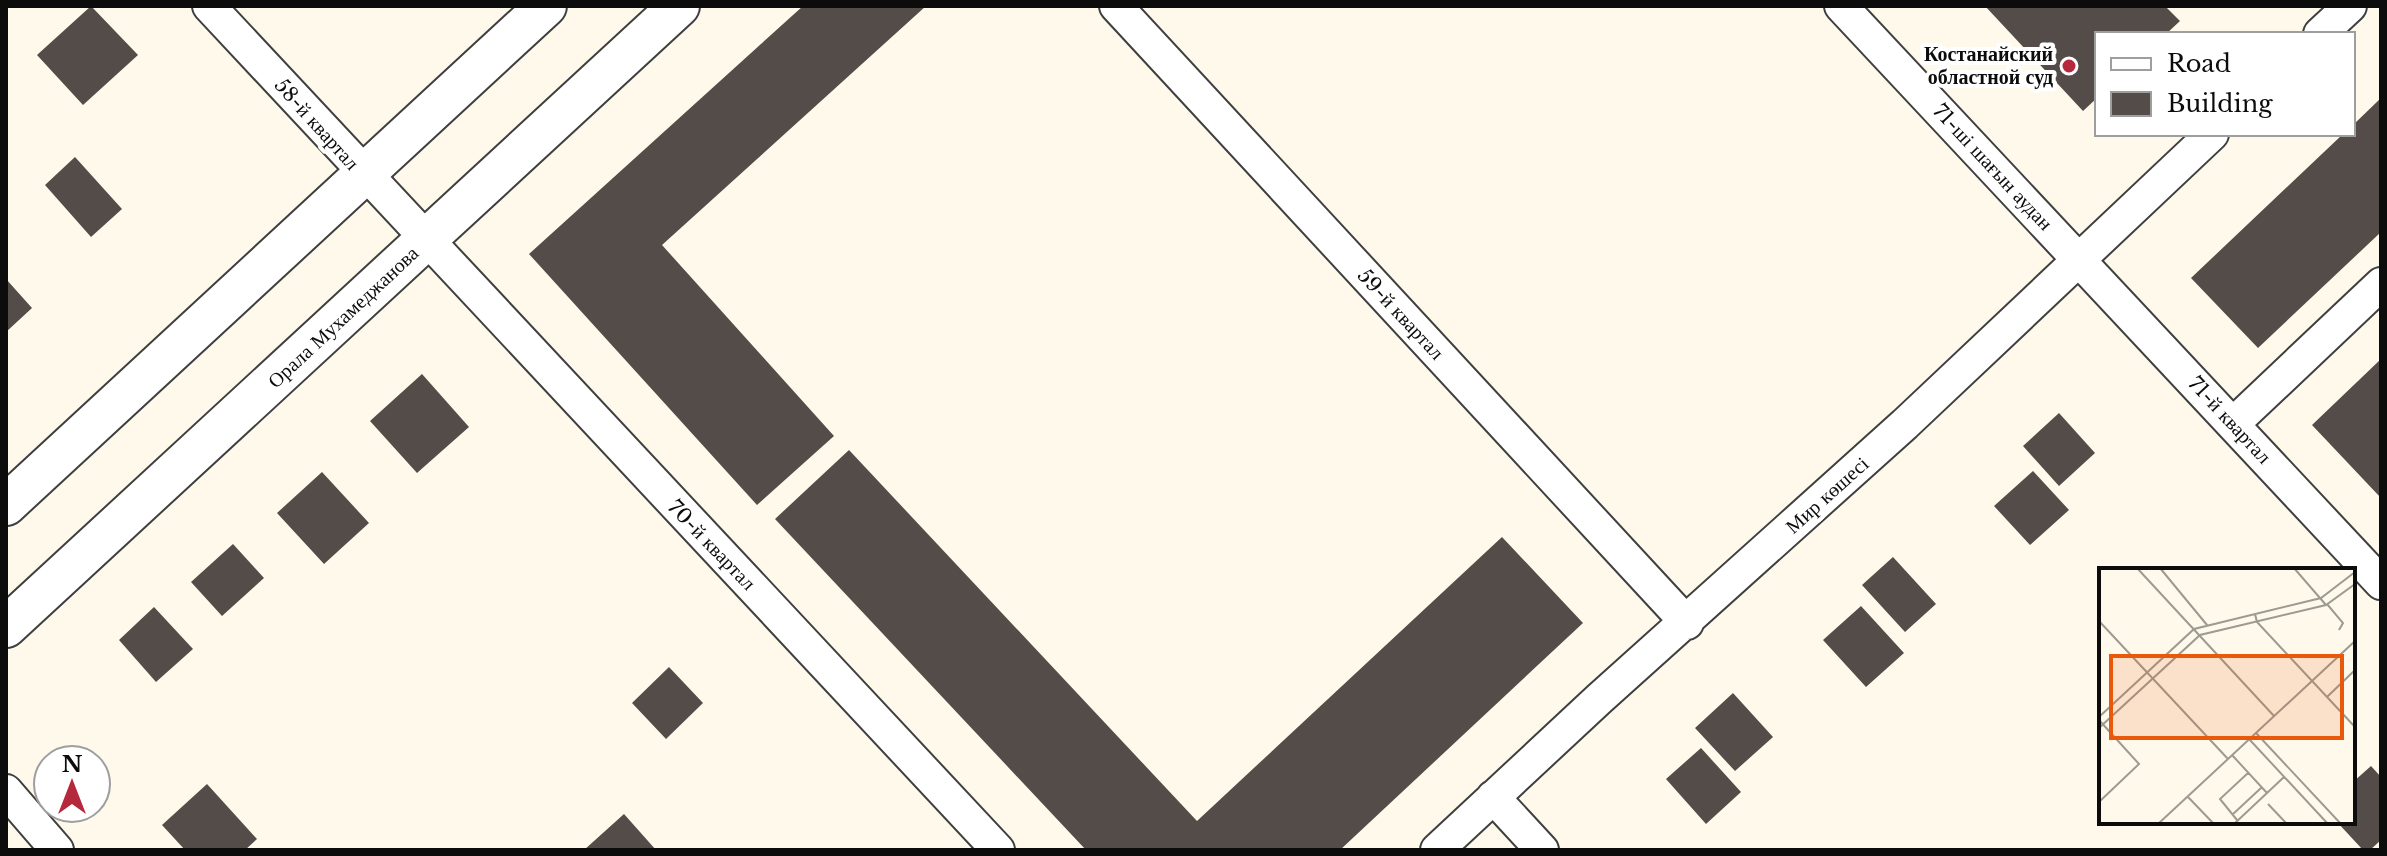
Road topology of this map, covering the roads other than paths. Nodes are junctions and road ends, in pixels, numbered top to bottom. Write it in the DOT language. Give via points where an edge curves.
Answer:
graph roads {
  1 [pos="209,6"];
  2 [pos="546,6"];
  3 [pos="679,6"];
  4 [pos="1116,6"];
  5 [pos="1841,6"];
  6 [pos="2350,6"];
  7 [pos="2322,32"];
  8 [pos="2210,136"];
  9 [pos="364,175"];
  10 [pos="426,239"];
  11 [pos="2079,258"];
  12 [pos="2379,291"];
  13 [pos="2233,424"];
  14 [pos="6,505"];
  15 [pos="2381,583"];
  16 [pos="1687,623"];
  17 [pos="6,627"];
  18 [pos="6,791"];
  19 [pos="1493,797"];
  20 [pos="57,850"];
  21 [pos="998,850"];
  22 [pos="1437,850"];
  23 [pos="1542,850"];
  1 -- 9 [label="street, 58-й квартал"];
  2 -- 9 [label="street"];
  3 -- 10 [label="street, Орала Мухамеджанова"];
  4 -- 16 [label="street, 59-й квартал"];
  5 -- 11 [label="street, 71-ші шағын аудан"];
  6 -- 7 [label="street"];
  8 -- 11 [label="street, Мир көшесі"];
  9 -- 10 [label="street, 58-й квартал"];
  9 -- 14 [label="street"];
  10 -- 17 [label="street, Орала Мухамеджанова"];
  10 -- 21 [label="street, 70-й квартал"];
  11 -- 13 [label="street, 71-й квартал"];
  11 -- 16 [label="street, Мир көшесі"];
  12 -- 13 [label="street"];
  13 -- 15 [label="street, 71-й квартал"];
  16 -- 19 [label="street, Мир көшесі"];
  18 -- 20 [label="street"];
  19 -- 22 [label="street, Мир көшесі"];
  19 -- 23 [label="street"];
}
